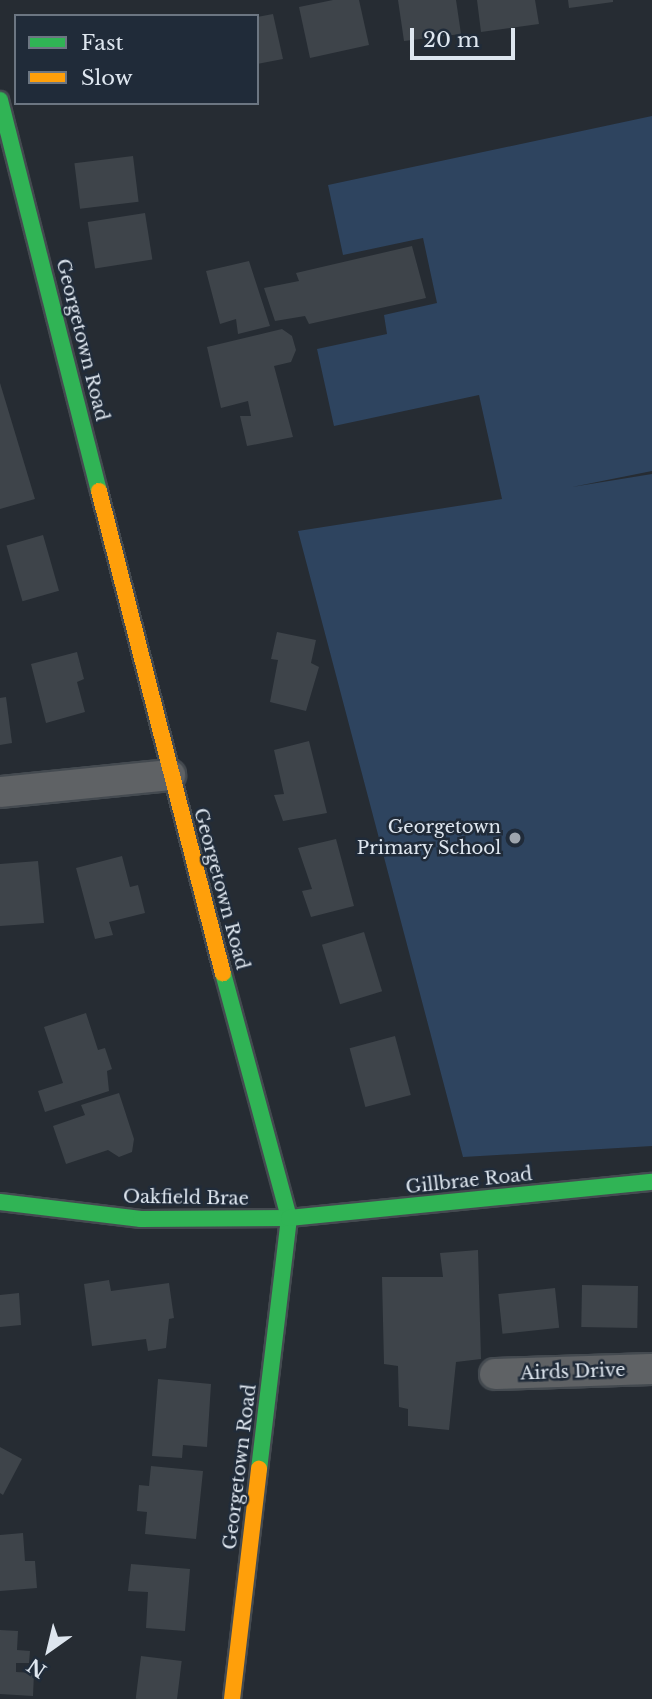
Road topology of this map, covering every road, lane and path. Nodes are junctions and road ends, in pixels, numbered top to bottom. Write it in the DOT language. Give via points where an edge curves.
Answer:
graph roads {
  1 [pos="0,100"];
  2 [pos="170,775"];
  3 [pos="0,792"];
  4 [pos="652,1182"];
  5 [pos="0,1202"];
  6 [pos="289,1218"];
  7 [pos="652,1369"];
  8 [pos="495,1374"];
  9 [pos="232,1699"];
  1 -- 2 [label="street, Georgetown Road"];
  2 -- 3 [label="street"];
  2 -- 6 [label="street, Georgetown Road"];
  4 -- 6 [label="street, Gillbrae Road"];
  5 -- 6 [label="street, Oakfield Brae" via="141,1219"];
  6 -- 9 [label="street, Georgetown Road"];
  7 -- 8 [label="street, Airds Drive"];
}
